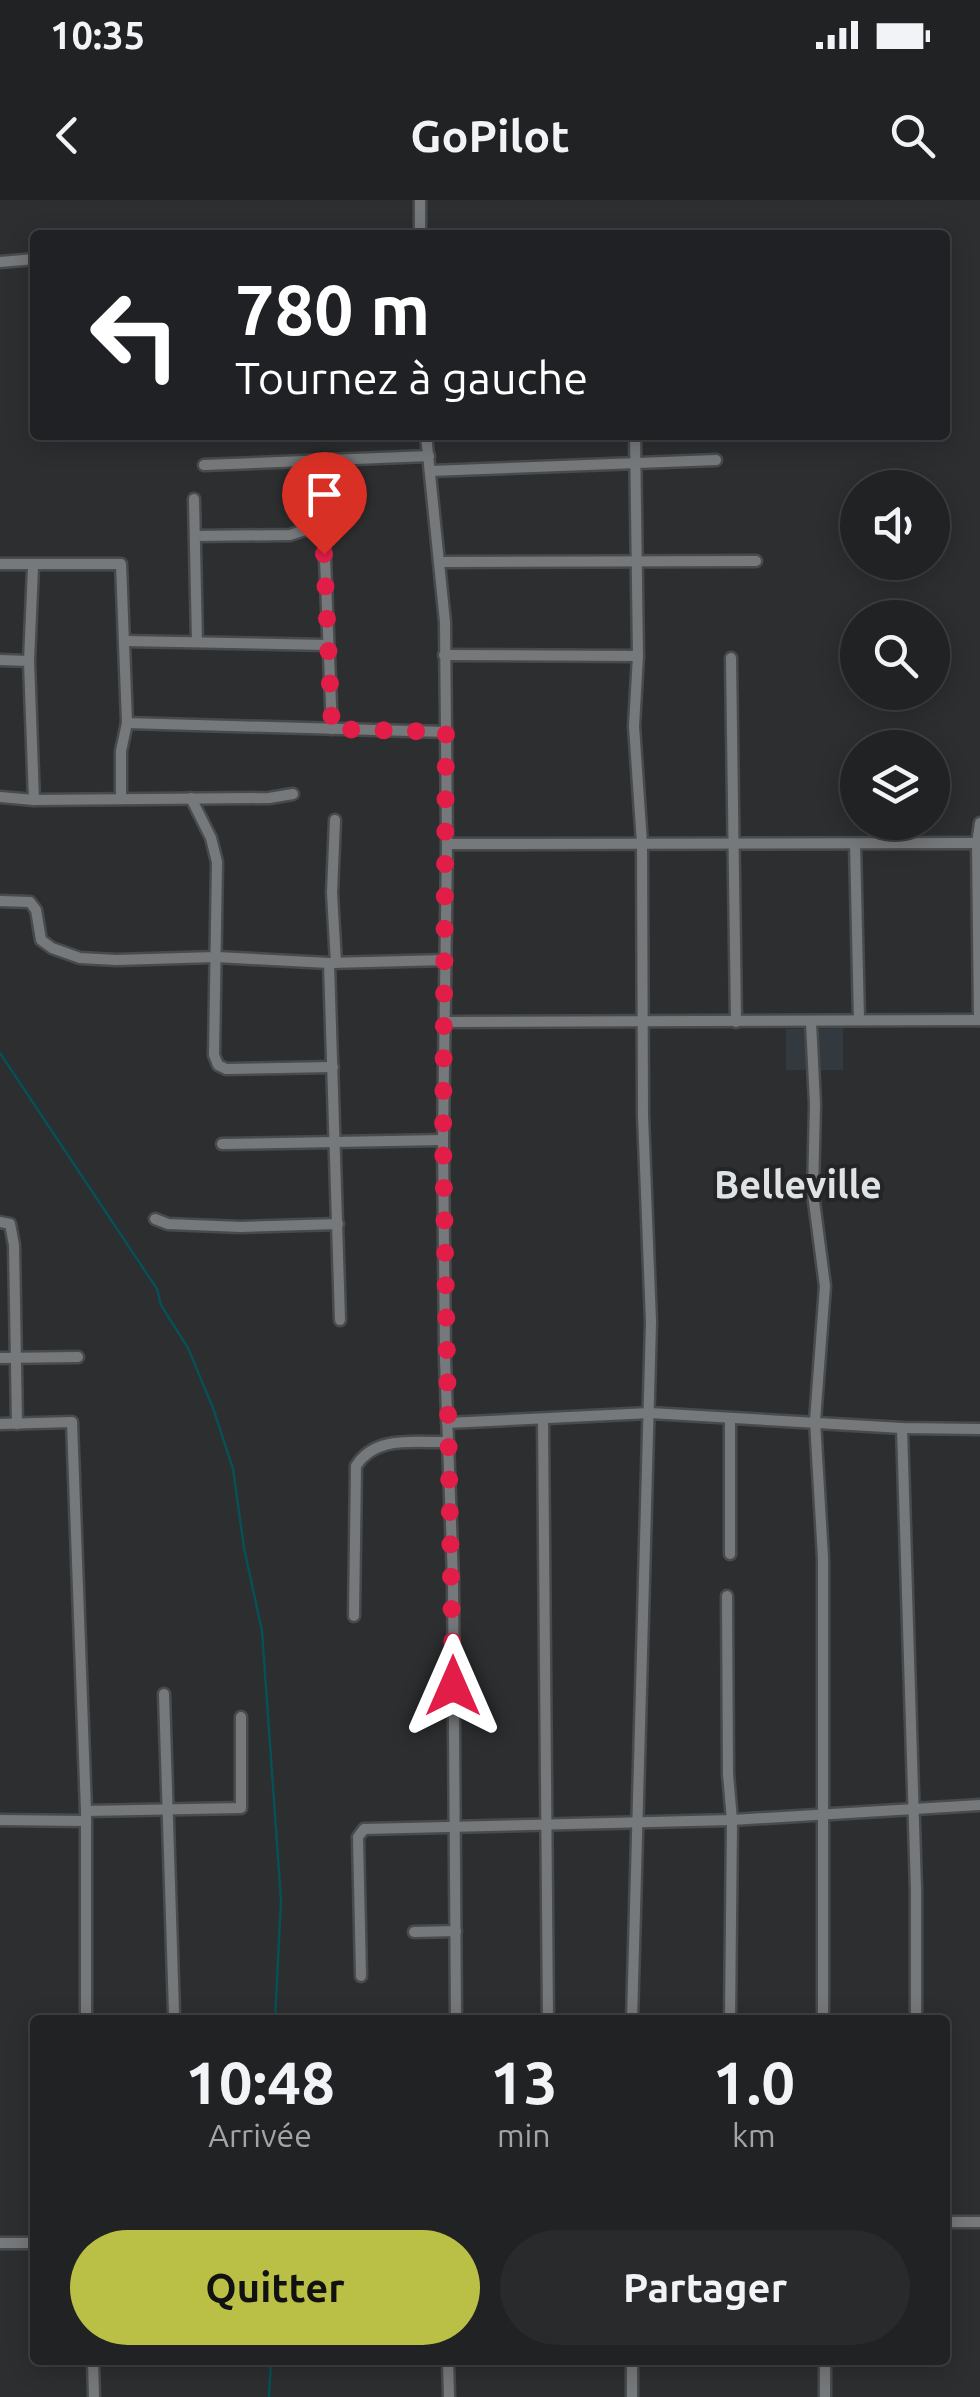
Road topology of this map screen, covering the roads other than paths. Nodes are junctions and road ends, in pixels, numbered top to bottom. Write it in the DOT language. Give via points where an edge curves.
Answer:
graph roads {
  1 [pos="420,200"];
  2 [pos="420,230"];
  3 [pos="30,260"];
  4 [pos="0,262"];
  5 [pos="427,440"];
  6 [pos="635,440"];
  7 [pos="429,456"];
  8 [pos="716,460"];
  9 [pos="635,461"];
  10 [pos="321,462"];
  11 [pos="204,465"];
  12 [pos="430,471"];
  13 [pos="194,500"];
  14 [pos="323,524"];
  15 [pos="195,536"];
  16 [pos="756,561"];
  17 [pos="441,562"];
  18 [pos="635,562"];
  19 [pos="0,564"];
  20 [pos="33,566"];
  21 [pos="126,641"];
  22 [pos="198,642"];
  23 [pos="327,645"];
  24 [pos="444,655"];
  25 [pos="638,656"];
  26 [pos="731,658"];
  27 [pos="0,660"];
  28 [pos="29,661"];
  29 [pos="127,723"];
  30 [pos="332,729"];
  31 [pos="446,732"];
  32 [pos="292,794"];
  33 [pos="0,797"];
  34 [pos="192,798"];
  35 [pos="121,799"];
  36 [pos="34,800"];
  37 [pos="335,820"];
  38 [pos="980,823"];
  39 [pos="978,843"];
  40 [pos="447,844"];
  41 [pos="642,844"];
  42 [pos="732,844"];
  43 [pos="855,844"];
  44 [pos="0,901"];
  45 [pos="216,958"];
  46 [pos="446,960"];
  47 [pos="333,963"];
  48 [pos="859,1020"];
  49 [pos="980,1020"];
  50 [pos="445,1022"];
  51 [pos="645,1022"];
  52 [pos="736,1022"];
  53 [pos="811,1022"];
  54 [pos="333,1067"];
  55 [pos="443,1140"];
  56 [pos="335,1142"];
  57 [pos="222,1144"];
  58 [pos="155,1219"];
  59 [pos="0,1222"];
  60 [pos="338,1224"];
  61 [pos="340,1320"];
  62 [pos="78,1356"];
  63 [pos="0,1358"];
  64 [pos="16,1358"];
  65 [pos="650,1413"];
  66 [pos="730,1418"];
  67 [pos="543,1420"];
  68 [pos="815,1421"];
  69 [pos="447,1423"];
  70 [pos="0,1424"];
  71 [pos="17,1424"];
  72 [pos="902,1428"];
  73 [pos="980,1429"];
  74 [pos="447,1442"];
  75 [pos="730,1554"];
  76 [pos="727,1596"];
  77 [pos="354,1616"];
  78 [pos="164,1694"];
  79 [pos="241,1717"];
  80 [pos="980,1806"];
  81 [pos="914,1808"];
  82 [pos="168,1810"];
  83 [pos="825,1813"];
  84 [pos="86,1816"];
  85 [pos="0,1820"];
  86 [pos="732,1820"];
  87 [pos="635,1821"];
  88 [pos="546,1825"];
  89 [pos="454,1828"];
  90 [pos="456,1931"];
  91 [pos="414,1932"];
  92 [pos="361,1976"];
  93 [pos="174,2013"];
  94 [pos="86,2015"];
  95 [pos="456,2015"];
  96 [pos="548,2015"];
  97 [pos="632,2015"];
  98 [pos="730,2015"];
  99 [pos="823,2015"];
  100 [pos="916,2015"];
  101 [pos="950,2222"];
  102 [pos="980,2222"];
  103 [pos="0,2243"];
  104 [pos="30,2243"];
  105 [pos="93,2365"];
  106 [pos="448,2365"];
  107 [pos="632,2365"];
  108 [pos="825,2365"];
  109 [pos="94,2397"];
  110 [pos="449,2397"];
  111 [pos="632,2397"];
  112 [pos="825,2397"];
  1 -- 2 [label="street"];
  3 -- 4 [label="street"];
  5 -- 7 [label="street"];
  6 -- 9 [label="street"];
  7 -- 10 [label="street"];
  7 -- 12 [label="street"];
  8 -- 9 [label="street"];
  9 -- 12 [label="street"];
  9 -- 18 [label="street"];
  10 -- 11 [label="street"];
  10 -- 14 [label="street"];
  12 -- 17 [label="street"];
  13 -- 15 [label="street"];
  14 -- 15 [label="street" via="290,535"];
  14 -- 23 [label="street"];
  15 -- 22 [label="street"];
  16 -- 18 [label="street"];
  17 -- 18 [label="street"];
  17 -- 24 [label="street"];
  18 -- 25 [label="street"];
  19 -- 20 [label="street"];
  20 -- 21 [label="street" via="122,564"];
  20 -- 28 [label="street"];
  21 -- 22 [label="street"];
  21 -- 29 [label="street"];
  22 -- 23 [label="street"];
  23 -- 30 [label="street"];
  24 -- 25 [label="street"];
  24 -- 31 [label="street"];
  25 -- 41 [label="street" via="634,726"];
  26 -- 42 [label="street"];
  27 -- 28 [label="street"];
  28 -- 36 [label="street"];
  29 -- 30 [label="street"];
  29 -- 35 [label="street"];
  30 -- 31 [label="street"];
  31 -- 40 [label="street"];
  32 -- 34 [label="street"];
  33 -- 36 [label="street"];
  34 -- 35 [label="street"];
  34 -- 45 [label="street" via="216,862"];
  35 -- 36 [label="street"];
  37 -- 47 [label="street"];
  38 -- 39 [label="street"];
  39 -- 43 [label="street"];
  39 -- 49 [label="street"];
  40 -- 41 [label="street"];
  40 -- 46 [label="street"];
  41 -- 42 [label="street"];
  41 -- 51 [label="street"];
  42 -- 43 [label="street"];
  42 -- 52 [label="street"];
  43 -- 48 [label="street"];
  44 -- 45 [label="street" via="30,902 42,940 80,958"];
  45 -- 47 [label="street"];
  45 -- 54 [label="street" via="218,1065"];
  46 -- 47 [label="street"];
  46 -- 50 [label="street"];
  47 -- 54 [label="street"];
  48 -- 49 [label="street"];
  48 -- 53 [label="street"];
  50 -- 51 [label="street"];
  50 -- 55 [label="street"];
  51 -- 52 [label="street"];
  51 -- 65 [label="street"];
  52 -- 53 [label="street"];
  53 -- 68 [label="street" via="813,1194 825,1286"];
  54 -- 56 [label="street"];
  55 -- 56 [label="street"];
  55 -- 69 [label="street"];
  56 -- 57 [label="street"];
  56 -- 60 [label="street"];
  58 -- 60 [label="street" via="240,1227"];
  59 -- 64 [label="street" via="10,1224 14,1245"];
  60 -- 61 [label="street"];
  62 -- 64 [label="street"];
  63 -- 64 [label="street"];
  64 -- 71 [label="street"];
  65 -- 66 [label="street"];
  65 -- 67 [label="street"];
  65 -- 87 [label="street"];
  66 -- 68 [label="street"];
  66 -- 75 [label="street"];
  67 -- 69 [label="street"];
  67 -- 88 [label="street"];
  68 -- 72 [label="street"];
  68 -- 83 [label="street"];
  69 -- 74 [label="street"];
  70 -- 71 [label="street"];
  71 -- 84 [label="street" via="72,1422"];
  72 -- 73 [label="street"];
  72 -- 81 [label="street"];
  74 -- 77 [label="street" via="375,1446 356,1466"];
  74 -- 89 [label="street"];
  76 -- 86 [label="street"];
  78 -- 82 [label="street"];
  79 -- 82 [label="street" via="242,1808"];
  80 -- 81 [label="street"];
  81 -- 83 [label="street"];
  81 -- 100 [label="street"];
  82 -- 84 [label="street"];
  82 -- 93 [label="street"];
  83 -- 86 [label="street"];
  83 -- 99 [label="street"];
  84 -- 85 [label="street"];
  84 -- 94 [label="street"];
  86 -- 87 [label="street"];
  86 -- 98 [label="street"];
  87 -- 88 [label="street"];
  87 -- 97 [label="street"];
  88 -- 89 [label="street"];
  88 -- 96 [label="street"];
  89 -- 90 [label="street"];
  89 -- 92 [label="street" via="364,1830 358,1838"];
  90 -- 91 [label="street"];
  90 -- 95 [label="street"];
  101 -- 102 [label="street"];
  103 -- 104 [label="street"];
  105 -- 109 [label="street"];
  106 -- 110 [label="street"];
  107 -- 111 [label="street"];
  108 -- 112 [label="street"];
}
